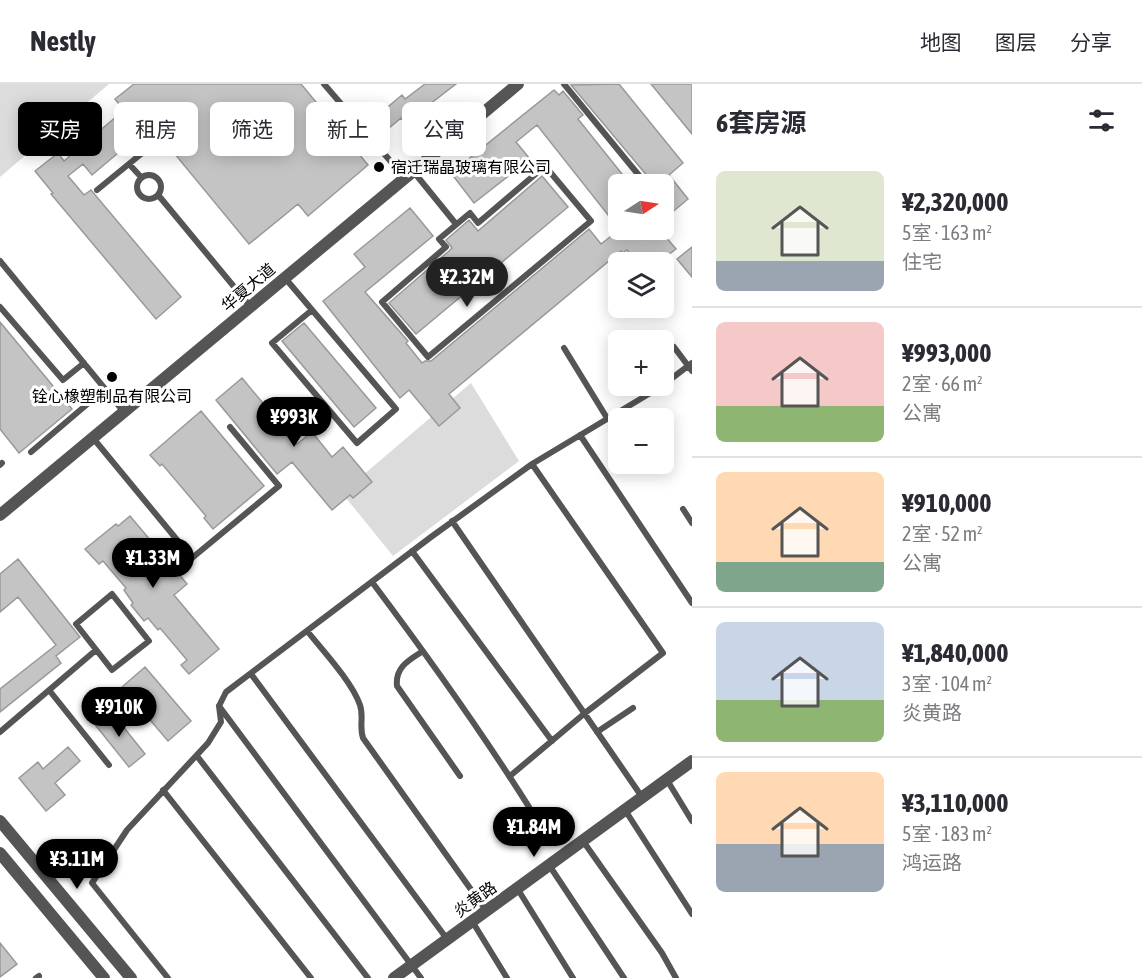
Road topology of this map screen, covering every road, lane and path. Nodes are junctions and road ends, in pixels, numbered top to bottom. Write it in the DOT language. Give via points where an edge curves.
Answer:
graph roads {
  1 [pos="324,84"];
  2 [pos="518,84"];
  3 [pos="564,84"];
  4 [pos="139,156"];
  5 [pos="129,164"];
  6 [pos="638,174"];
  7 [pos="409,175"];
  8 [pos="141,177"];
  9 [pos="97,190"];
  10 [pos="159,196"];
  11 [pos="456,224"];
  12 [pos="0,261"];
  13 [pos="285,278"];
  14 [pos="0,307"];
  15 [pos="250,307"];
  16 [pos="312,310"];
  17 [pos="674,347"];
  18 [pos="564,348"];
  19 [pos="84,363"];
  20 [pos="691,366"];
  21 [pos="674,377"];
  22 [pos="105,389"];
  23 [pos="644,396"];
  24 [pos="124,412"];
  25 [pos="607,418"];
  26 [pos="230,427"];
  27 [pos="580,435"];
  28 [pos="93,438"];
  29 [pos="31,452"];
  30 [pos="532,464"];
  31 [pos="683,509"];
  32 [pos="0,515"];
  33 [pos="452,521"];
  34 [pos="692,523"];
  35 [pos="412,551"];
  36 [pos="372,582"];
  37 [pos="692,603"];
  38 [pos="308,632"];
  39 [pos="96,650"];
  40 [pos="423,651"];
  41 [pos="252,674"];
  42 [pos="49,690"];
  43 [pos="219,706"];
  44 [pos="633,708"];
  45 [pos="585,713"];
  46 [pos="0,732"];
  47 [pos="597,732"];
  48 [pos="552,741"];
  49 [pos="197,756"];
  50 [pos="692,761"];
  51 [pos="109,765"];
  52 [pos="460,776"];
  53 [pos="510,776"];
  54 [pos="666,780"];
  55 [pos="163,790"];
  56 [pos="642,797"];
  57 [pos="625,810"];
  58 [pos="0,821"];
  59 [pos="692,821"];
  60 [pos="542,828"];
  61 [pos="582,841"];
  62 [pos="0,854"];
  63 [pos="549,865"];
  64 [pos="518,888"];
  65 [pos="482,905"];
  66 [pos="692,914"];
  67 [pos="472,921"];
  68 [pos="447,940"];
  69 [pos="412,965"];
  70 [pos="104,978"];
  71 [pos="131,978"];
  72 [pos="168,978"];
  73 [pos="311,978"];
  74 [pos="368,978"];
  75 [pos="394,978"];
  76 [pos="421,978"];
  77 [pos="507,978"];
  78 [pos="573,978"];
  79 [pos="624,978"];
  80 [pos="676,978"];
  1 -- 7 [label="lane"];
  2 -- 7 [label="street, 华夏大道"];
  3 -- 6 [label="lane"];
  4 -- 5 [label="lane"];
  5 -- 8 [label="lane"];
  5 -- 9 [label="lane"];
  7 -- 11 [label="lane"];
  7 -- 13 [label="street, 华夏大道"];
  8 -- 10 [label="lane" via="153,175 159,179"];
  8 -- 10 [label="lane" via="137,185 141,196"];
  10 -- 15 [label="lane"];
  11 -- 11 [label="lane" via="439,239 446,247 382,302 428,357 591,221 545,166 478,223 470,213"];
  12 -- 19 [label="lane"];
  13 -- 15 [label="street, 华夏大道"];
  13 -- 16 [label="lane"];
  14 -- 19 [label="lane" via="63,380"];
  15 -- 24 [label="street, 华夏大道"];
  16 -- 16 [label="lane" via="396,409 357,443 272,344"];
  17 -- 20 [label="lane"];
  18 -- 25 [label="lane"];
  19 -- 22 [label="lane"];
  20 -- 21 [label="lane"];
  22 -- 24 [label="lane"];
  22 -- 29 [label="lane"];
  23 -- 25 [label="lane"];
  24 -- 28 [label="street, 华夏大道"];
  25 -- 27 [label="lane"];
  26 -- 28 [label="lane" via="279,486 192,558"];
  27 -- 30 [label="lane"];
  27 -- 37 [label="lane"];
  28 -- 32 [label="street, 华夏大道"];
  30 -- 33 [label="lane"];
  30 -- 45 [label="lane" via="663,653"];
  31 -- 34 [label="lane"];
  33 -- 35 [label="lane"];
  33 -- 45 [label="lane"];
  35 -- 36 [label="lane"];
  35 -- 48 [label="lane"];
  36 -- 38 [label="lane"];
  36 -- 40 [label="lane"];
  38 -- 41 [label="lane"];
  38 -- 65 [label="lane" via="355,694 363,716 363,738"];
  39 -- 39 [label="lane" via="112,670 149,641 112,594 76,624"];
  39 -- 42 [label="lane"];
  40 -- 52 [label="lane" via="399,670 397,686"];
  40 -- 53 [label="lane"];
  41 -- 43 [label="lane" via="226,692"];
  41 -- 68 [label="lane"];
  42 -- 46 [label="lane"];
  42 -- 51 [label="lane"];
  43 -- 49 [label="lane" via="221,722"];
  43 -- 69 [label="lane"];
  44 -- 47 [label="lane"];
  45 -- 47 [label="lane"];
  45 -- 48 [label="lane"];
  47 -- 56 [label="lane"];
  48 -- 53 [label="lane"];
  49 -- 55 [label="lane"];
  49 -- 74 [label="lane"];
  50 -- 54 [label="street, 炎黄路"];
  53 -- 60 [label="lane"];
  54 -- 56 [label="street, 炎黄路"];
  54 -- 59 [label="lane"];
  55 -- 72 [label="lane" via="127,830 92,883"];
  55 -- 73 [label="lane"];
  56 -- 57 [label="street, 炎黄路"];
  57 -- 61 [label="street, 炎黄路"];
  57 -- 66 [label="lane"];
  58 -- 71 [label="street"];
  61 -- 63 [label="street, 炎黄路"];
  61 -- 80 [label="lane"];
  62 -- 70 [label="street"];
  63 -- 64 [label="street, 炎黄路"];
  63 -- 79 [label="lane"];
  64 -- 67 [label="street, 炎黄路"];
  64 -- 78 [label="lane"];
  67 -- 68 [label="street, 炎黄路"];
  67 -- 77 [label="lane"];
  68 -- 69 [label="street, 炎黄路"];
  69 -- 75 [label="street, 炎黄路"];
  69 -- 76 [label="lane"];
}
